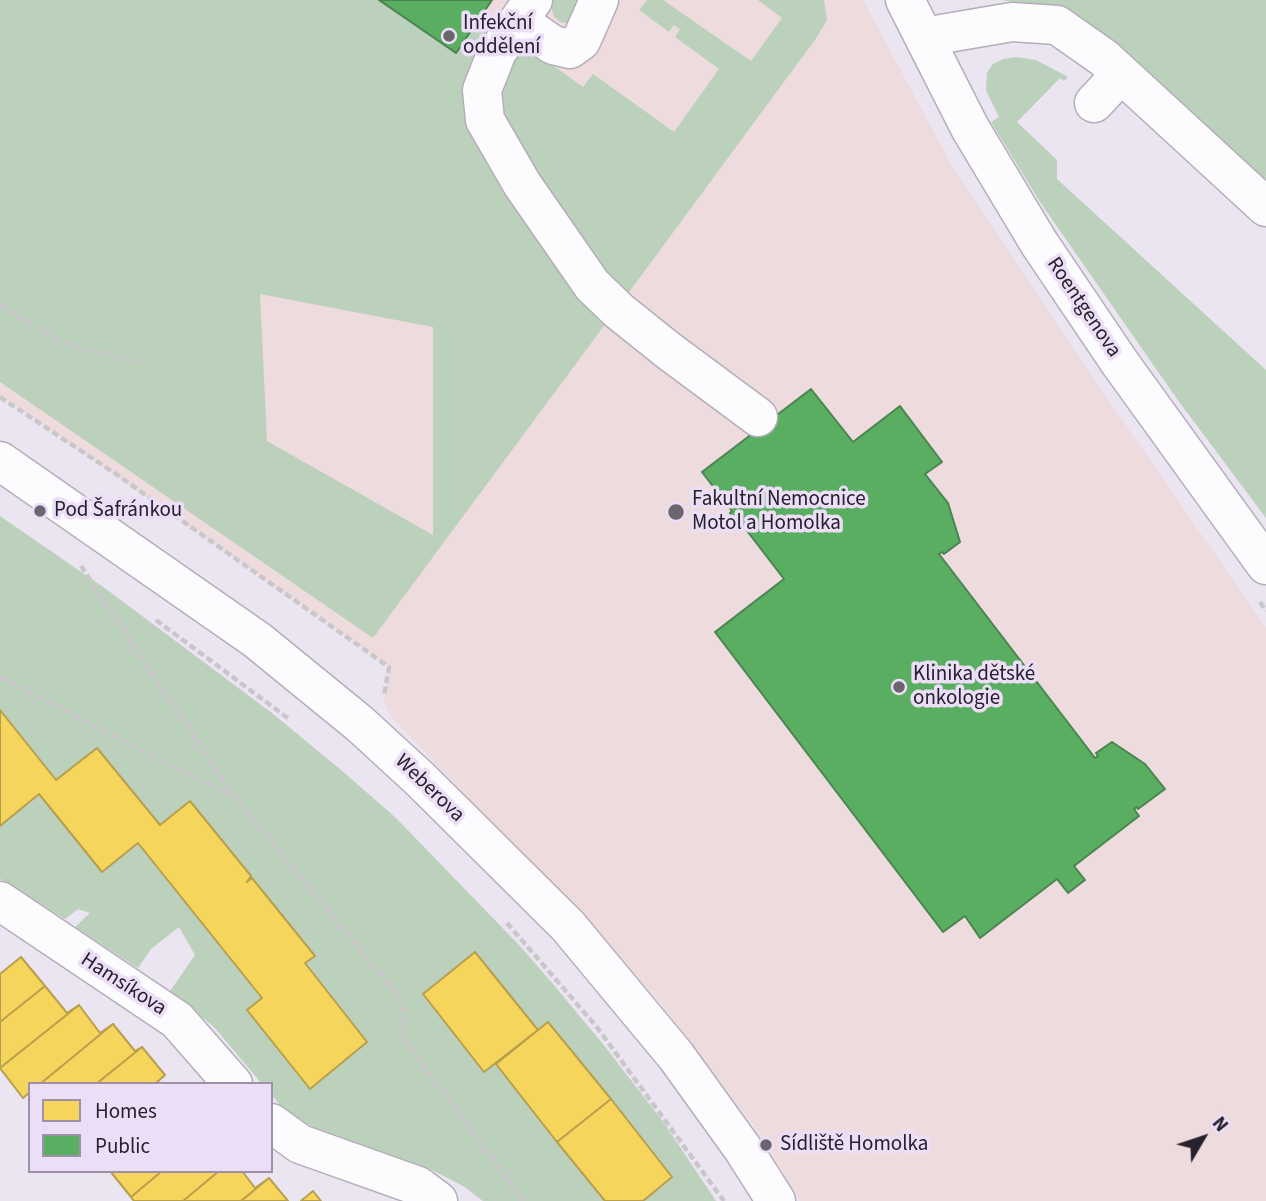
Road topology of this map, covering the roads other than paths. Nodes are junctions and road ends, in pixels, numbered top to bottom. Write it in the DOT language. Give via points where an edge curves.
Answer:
graph roads {
  1 [pos="599,0"];
  2 [pos="905,0"];
  3 [pos="526,11"];
  4 [pos="924,37"];
  5 [pos="1121,74"];
  6 [pos="1094,103"];
  7 [pos="1266,207"];
  8 [pos="758,417"];
  9 [pos="0,461"];
  10 [pos="1266,565"];
  11 [pos="0,901"];
  12 [pos="231,1082"];
  13 [pos="273,1124"];
  14 [pos="438,1201"];
  15 [pos="776,1201"];
  1 -- 3 [label="street" via="581,41 570,49 553,45"];
  2 -- 4 [label="street, Roentgenova"];
  3 -- 8 [label="street" via="497,52 481,90 485,120 522,184 592,285 669,351"];
  4 -- 5 [label="street" via="1012,22 1057,26"];
  4 -- 10 [label="street, Roentgenova" via="970,128 1039,243"];
  5 -- 6 [label="street"];
  5 -- 7 [label="street"];
  9 -- 15 [label="street, Weberova" via="257,640 421,780 585,946 676,1056"];
  11 -- 12 [label="street, Hamsíkova" via="177,1020"];
  13 -- 14 [label="street" via="300,1144 418,1186"];
}
